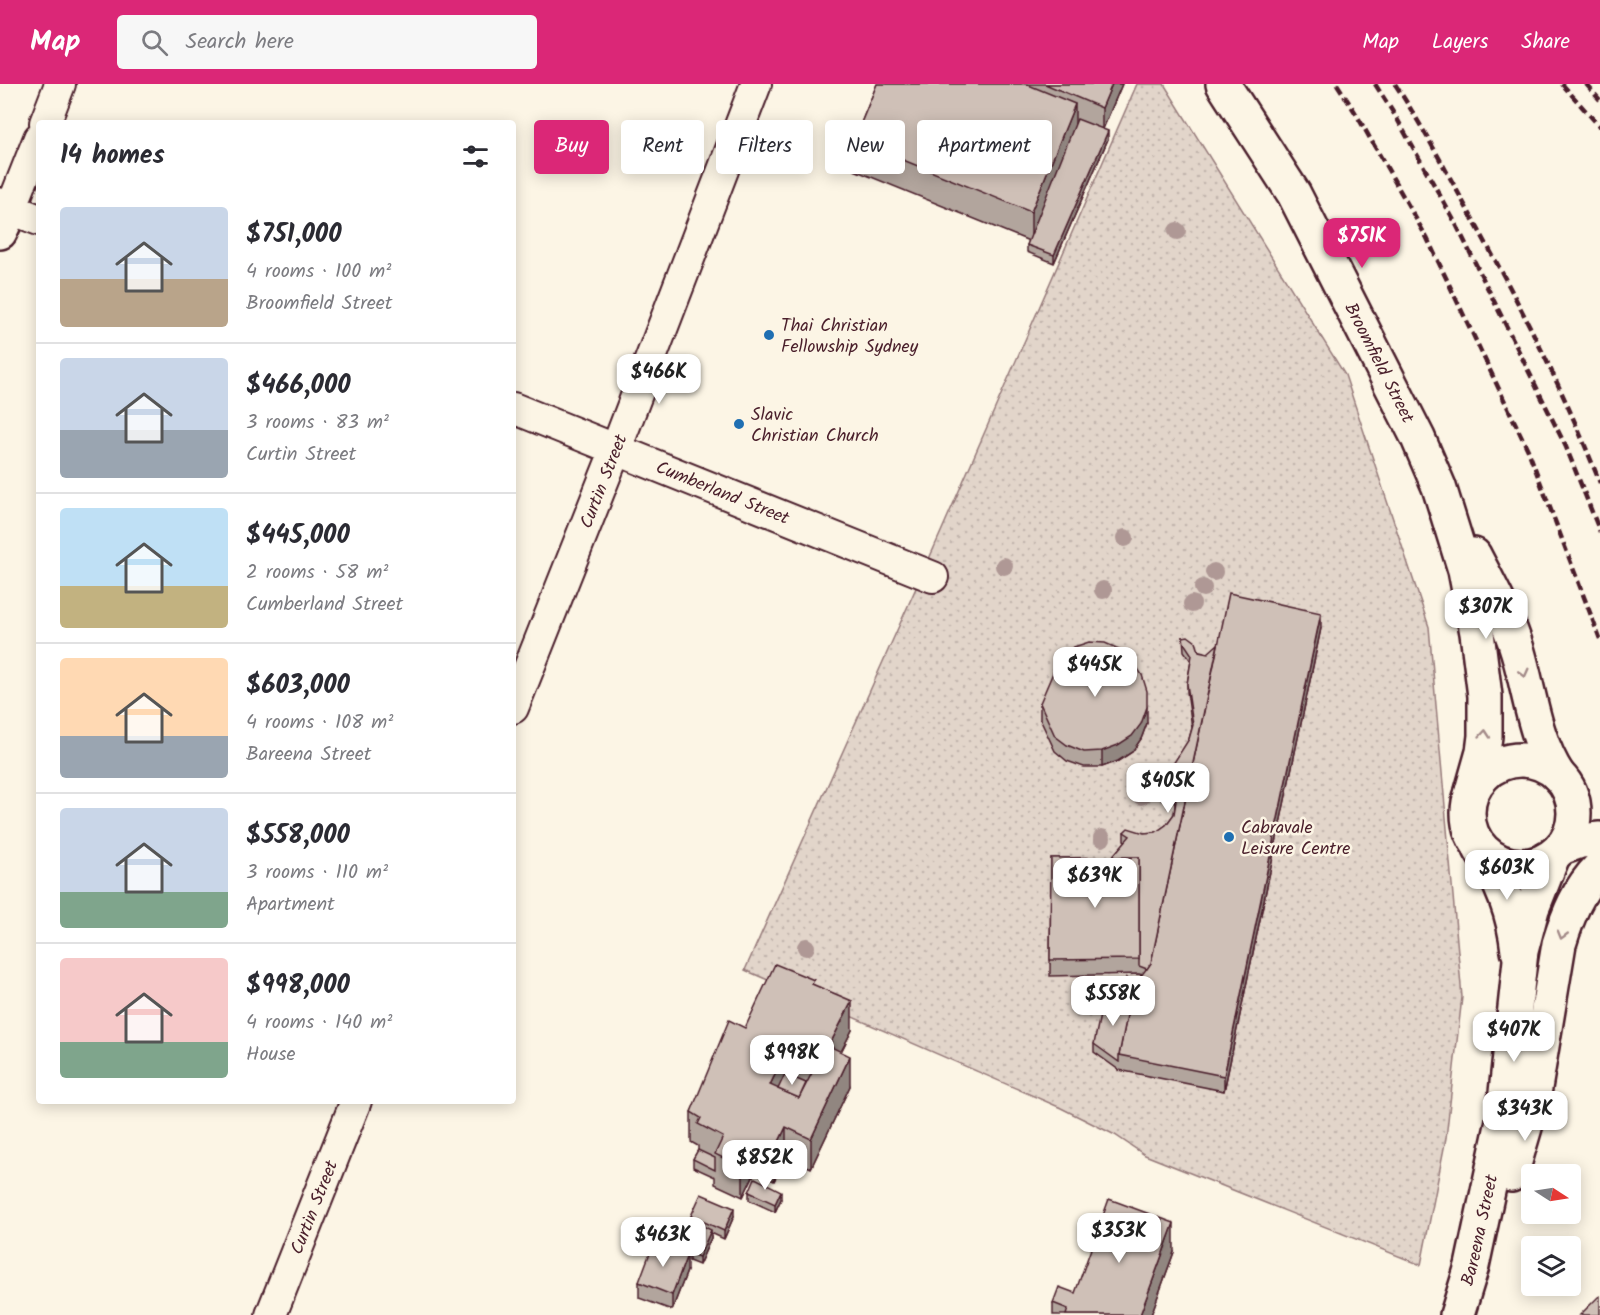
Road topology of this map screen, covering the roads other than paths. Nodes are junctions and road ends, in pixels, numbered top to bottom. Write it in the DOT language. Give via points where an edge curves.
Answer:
graph roads {
  1 [pos="60,84"];
  2 [pos="756,84"];
  3 [pos="1223,84"];
  4 [pos="46,120"];
  5 [pos="36,147"];
  6 [pos="12,217"];
  7 [pos="516,409"];
  8 [pos="616,449"];
  9 [pos="1438,487"];
  10 [pos="933,577"];
  11 [pos="516,700"];
  12 [pos="1562,780"];
  13 [pos="1472,791"];
  14 [pos="1600,807"];
  15 [pos="1600,839"];
  16 [pos="1479,847"];
  17 [pos="1557,852"];
  18 [pos="1600,867"];
  19 [pos="1518,965"];
  20 [pos="355,1104"];
  21 [pos="1460,1303"];
  22 [pos="271,1315"];
  1 -- 4 [label="street"];
  2 -- 8 [label="street, Curtin Street"];
  3 -- 9 [label="main road, Broomfield Street" via="1294,194 1403,407"];
  5 -- 6 [label="street"];
  7 -- 8 [label="street, Cumberland Street"];
  8 -- 10 [label="street, Cumberland Street"];
  8 -- 11 [label="street, Curtin Street"];
  9 -- 12 [label="main road, one-way" via="1511,633 1541,740"];
  13 -- 9 [label="main road, one-way" via="1483,752 1485,696 1465,570"];
  12 -- 13 [label="main road" via="1539,763 1516,760 1485,773"];
  12 -- 14 [label="main road" via="1581,798"];
  12 -- 17 [label="main road" via="1571,795 1574,817 1568,838"];
  13 -- 16 [label="main road" via="1468,826"];
  15 -- 17 [label="main road" via="1581,841"];
  16 -- 17 [label="main road" via="1508,866 1532,866"];
  16 -- 19 [label="main road, Bareena Street" via="1503,888 1518,948"];
  17 -- 19 [label="main road, Bareena Street" via="1532,909"];
  18 -- 21 [label="main road, one-way" via="1582,887 1565,925 1526,1128"];
  19 -- 21 [label="main road, Bareena Street" via="1503,1121 1472,1266"];
  20 -- 22 [label="street, Curtin Street"];
}
